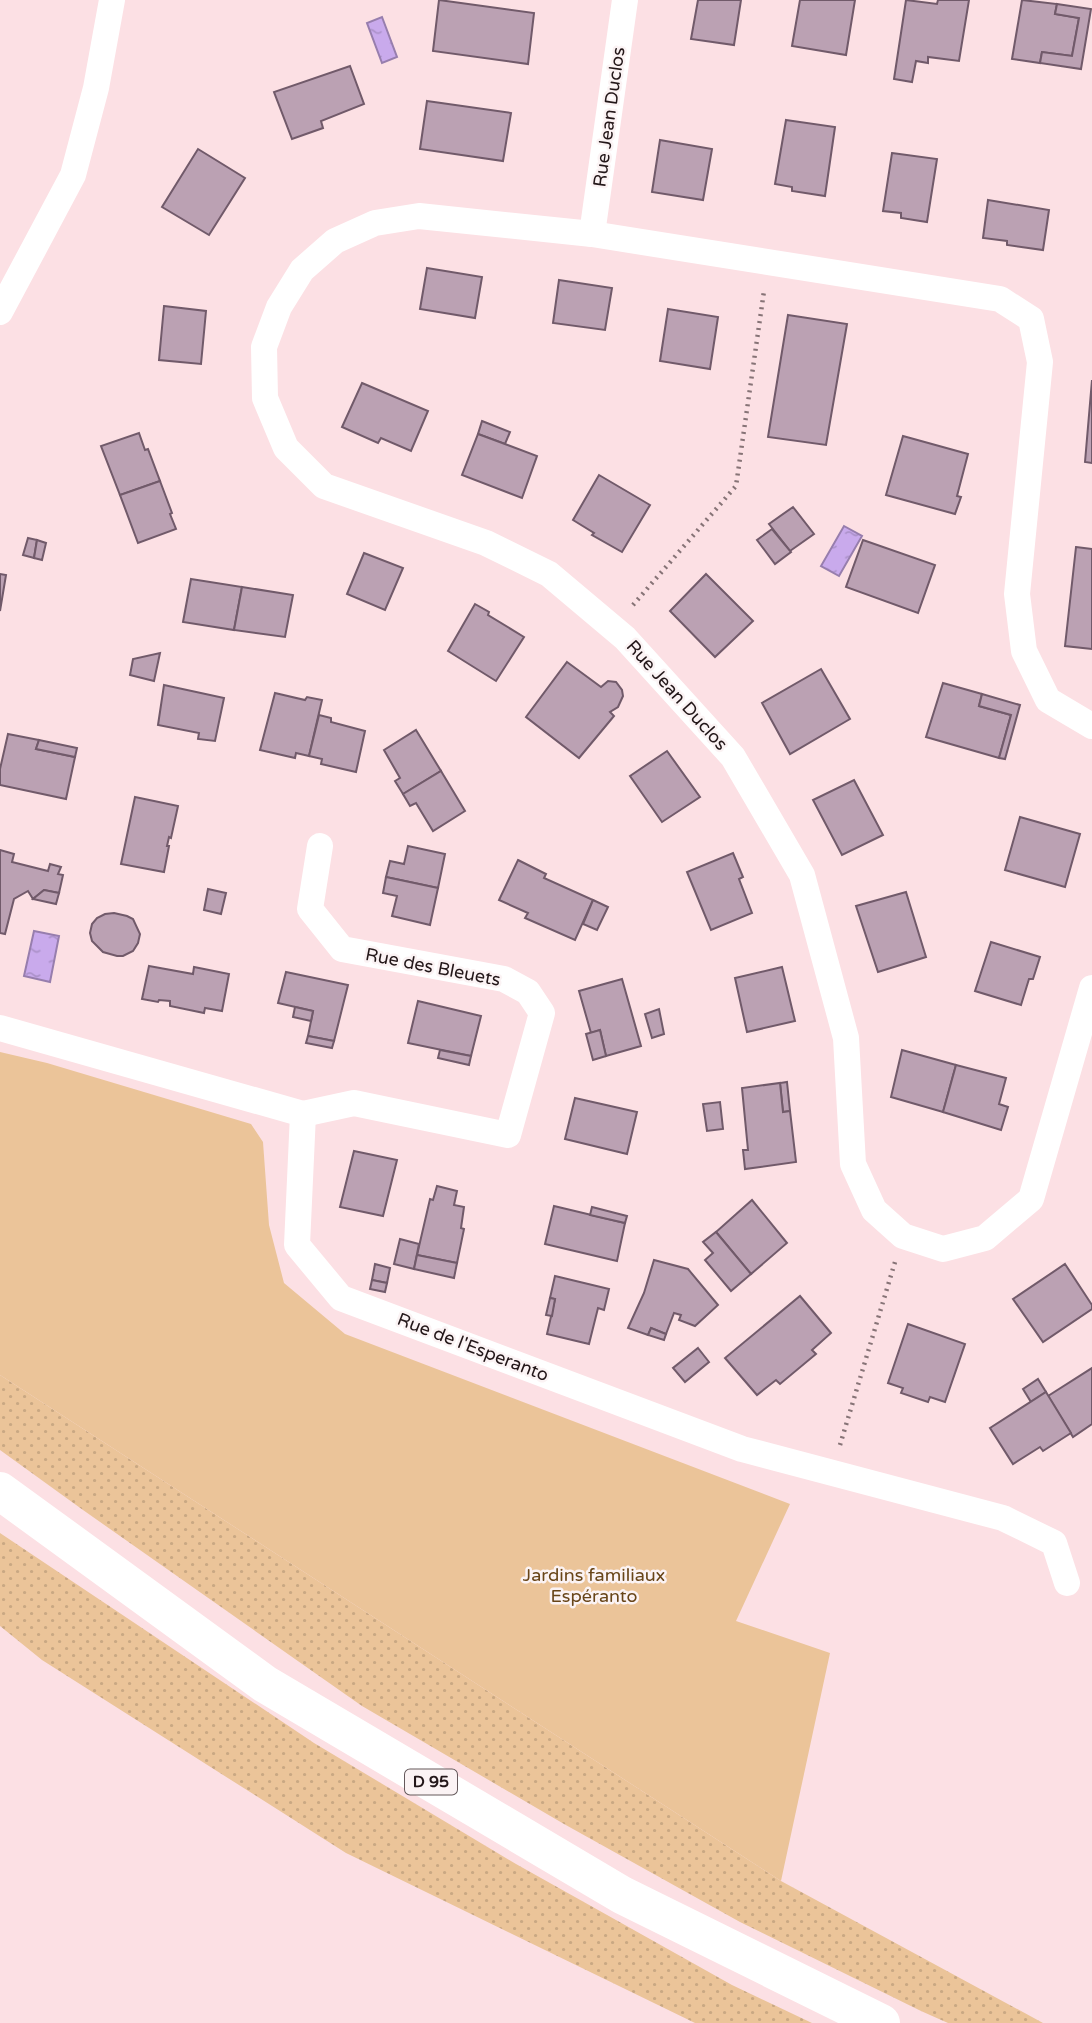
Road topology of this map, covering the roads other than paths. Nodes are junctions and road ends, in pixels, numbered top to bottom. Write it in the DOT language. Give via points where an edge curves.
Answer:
graph roads {
  1 [pos="112,0"];
  2 [pos="625,0"];
  3 [pos="592,234"];
  4 [pos="0,312"];
  5 [pos="1092,726"];
  6 [pos="320,846"];
  7 [pos="1092,988"];
  8 [pos="0,1028"];
  9 [pos="303,1114"];
  10 [pos="2,1494"];
  11 [pos="1067,1583"];
  12 [pos="881,2023"];
  1 -- 4 [label="street" via="96,88 73,174"];
  2 -- 3 [label="street, Rue Jean Duclos"];
  3 -- 5 [label="street, Rue Jean Duclos" via="1000,299 1031,318 1040,362 1017,594 1024,651 1048,700"];
  3 -- 7 [label="street, Rue Jean Duclos" via="419,216 375,223 335,241 302,270 279,307 264,347 265,398 286,447 324,486 486,543 549,574 625,638 733,757 802,875 846,1038 853,1164 874,1209 903,1236 943,1250 985,1238 1031,1199"];
  6 -- 9 [label="street, Rue des Bleuets" via="310,909 342,949 504,979 528,992 542,1013 508,1135 354,1103"];
  8 -- 9 [label="street"];
  9 -- 11 [label="street, Rue de l'Esperanto" via="297,1245 341,1298 743,1449 1003,1518 1054,1543"];
  10 -- 12 [label="main road, D 95" via="277,1691 622,1895"];
}
